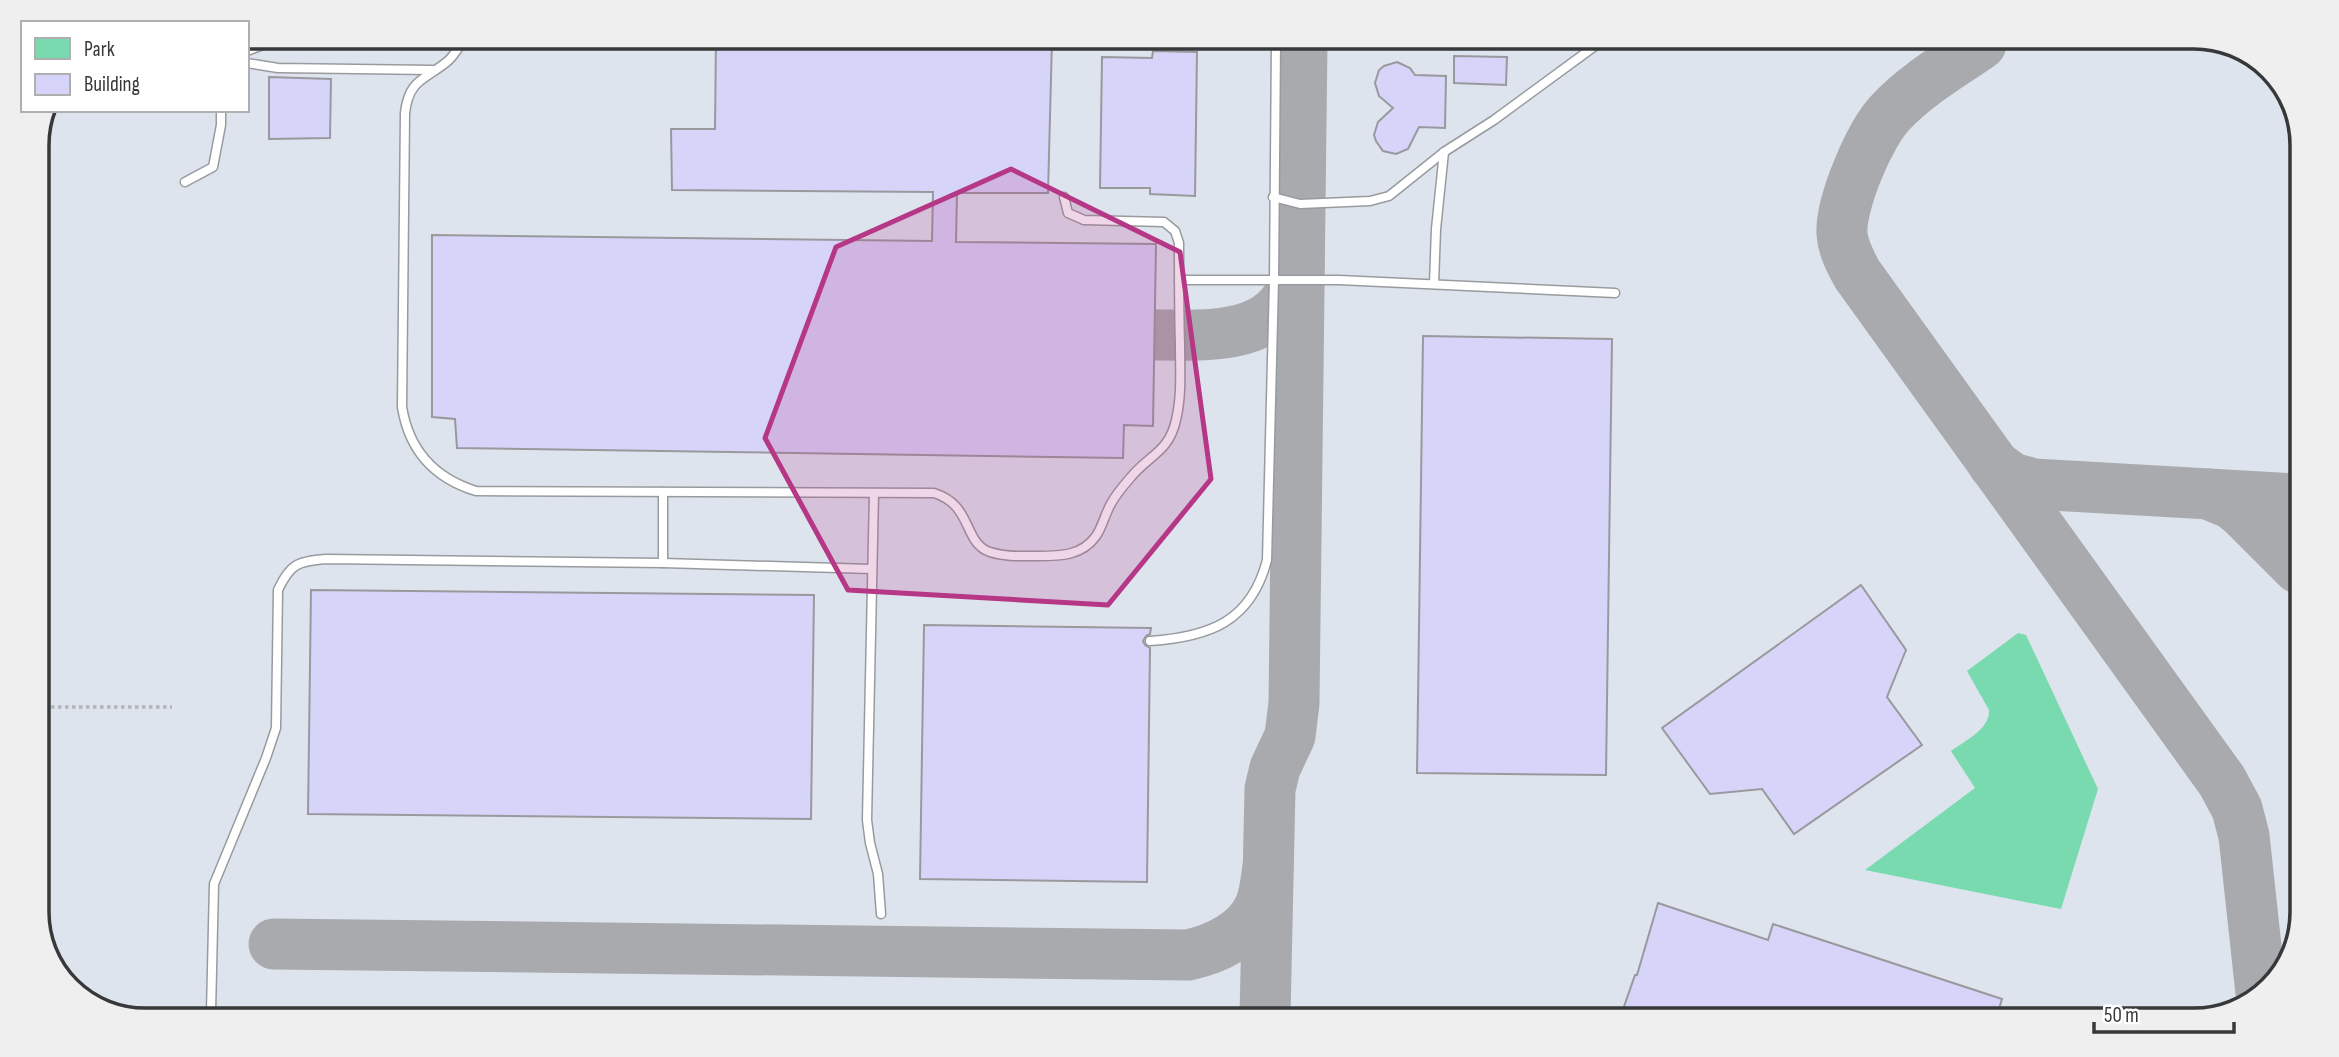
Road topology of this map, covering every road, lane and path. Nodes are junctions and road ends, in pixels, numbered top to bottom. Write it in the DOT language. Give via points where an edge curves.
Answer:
graph roads {
  1 [pos="458,49"];
  2 [pos="1276,49"];
  3 [pos="1591,49"];
  4 [pos="248,63"];
  5 [pos="436,70"];
  6 [pos="221,112"];
  7 [pos="1444,152"];
  8 [pos="185,182"];
  9 [pos="1064,197"];
  10 [pos="1273,197"];
  11 [pos="1179,280"];
  12 [pos="1273,280"];
  13 [pos="1434,284"];
  14 [pos="1615,293"];
  15 [pos="663,492"];
  16 [pos="874,493"];
  17 [pos="663,563"];
  18 [pos="871,569"];
  19 [pos="1150,641"];
  20 [pos="49,707"];
  21 [pos="172,707"];
  22 [pos="881,914"];
  23 [pos="211,1008"];
  1 -- 5 [label="lane"];
  2 -- 10 [label="lane"];
  3 -- 7 [label="lane"];
  4 -- 5 [label="lane" via="278,68"];
  5 -- 15 [label="lane" via="407,95 405,113 402,407 413,444 440,474 476,491"];
  6 -- 8 [label="lane" via="213,167"];
  7 -- 10 [label="lane" via="1389,196 1300,204"];
  7 -- 13 [label="lane"];
  9 -- 11 [label="lane" via="1068,213 1084,220 1164,222 1180,243"];
  10 -- 12 [label="lane"];
  11 -- 12 [label="lane"];
  11 -- 16 [label="lane" via="1180,388 1172,436 1163,450 1134,473 1112,501 1096,536 1078,552 1059,556 991,553 974,540 957,505 944,496"];
  12 -- 13 [label="lane"];
  12 -- 19 [label="lane" via="1268,538 1263,577 1229,621 1192,637"];
  13 -- 14 [label="lane"];
  15 -- 16 [label="lane"];
  15 -- 17 [label="lane"];
  16 -- 18 [label="lane"];
  17 -- 18 [label="lane"];
  17 -- 23 [label="lane" via="326,559 305,561 287,570 278,590 276,728 214,884"];
  18 -- 22 [label="lane" via="867,820"];
  20 -- 21 [label="path"];
}
